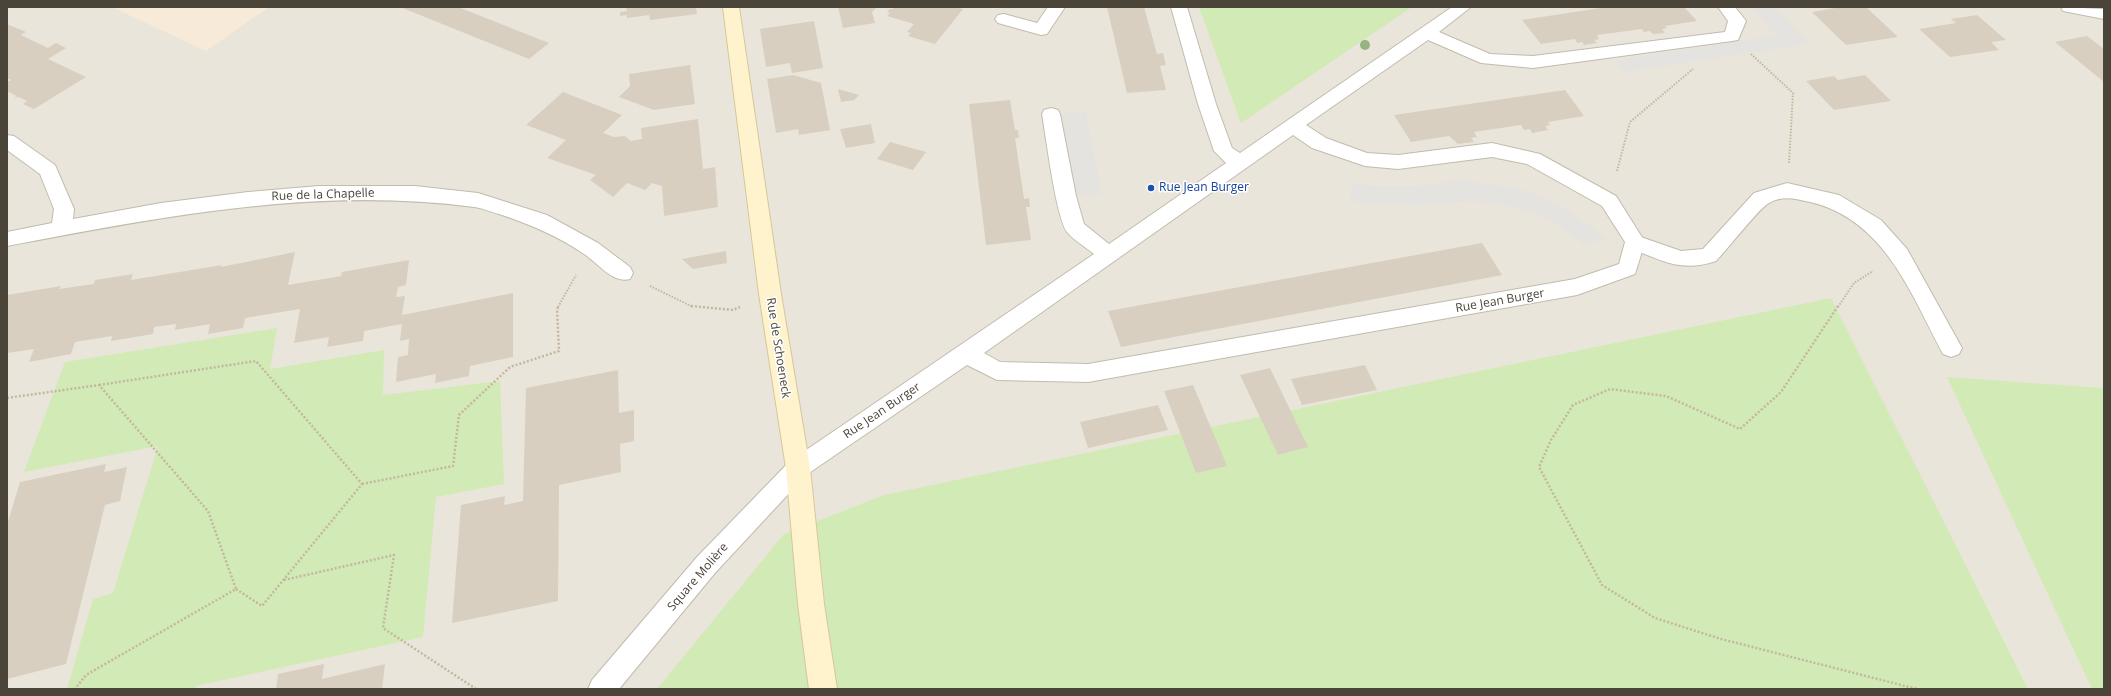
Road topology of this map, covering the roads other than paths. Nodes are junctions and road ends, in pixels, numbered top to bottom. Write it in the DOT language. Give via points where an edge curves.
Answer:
graph roads {
  1 [pos="731,7"];
  2 [pos="1057,7"];
  3 [pos="1179,7"];
  4 [pos="1463,7"];
  5 [pos="1726,7"];
  6 [pos="2069,7"];
  7 [pos="2104,14"];
  8 [pos="1004,19"];
  9 [pos="1427,33"];
  10 [pos="1051,114"];
  11 [pos="1294,126"];
  12 [pos="7,141"];
  13 [pos="1240,164"];
  14 [pos="61,230"];
  15 [pos="7,239"];
  16 [pos="1635,242"];
  17 [pos="1108,254"];
  18 [pos="623,273"];
  19 [pos="1951,348"];
  20 [pos="966,354"];
  21 [pos="798,468"];
  22 [pos="602,689"];
  23 [pos="823,689"];
  1 -- 21 [label="main road, Rue de Schoeneck" via="770,294"];
  2 -- 8 [label="street" via="1041,30"];
  3 -- 13 [label="street" via="1207,104 1224,151"];
  4 -- 9 [label="street, Rue Jean Burger"];
  5 -- 9 [label="street" via="1737,20 1732,36 1533,62 1487,59"];
  6 -- 7 [label="street"];
  9 -- 11 [label="street, Rue Jean Burger"];
  10 -- 17 [label="street" via="1066,196 1075,228"];
  11 -- 13 [label="street, Rue Jean Burger"];
  11 -- 16 [label="street" via="1319,143 1365,159 1398,162 1492,150 1533,159 1609,201"];
  12 -- 14 [label="street" via="48,170 64,209"];
  13 -- 17 [label="street, Rue Jean Burger"];
  14 -- 15 [label="street, Rue de la Chapelle"];
  14 -- 18 [label="street, Rue de la Chapelle" via="161,210 248,199 320,193 415,193 478,200 540,220 591,248"];
  16 -- 19 [label="street" via="1680,259 1709,256 1761,198 1787,190 1832,200 1874,224 1900,254"];
  16 -- 20 [label="street, Rue Jean Burger" via="1628,269 1577,287 1096,371 997,372"];
  17 -- 20 [label="street, Rue Jean Burger"];
  20 -- 21 [label="street, Rue Jean Burger"];
  21 -- 22 [label="street, Square Molière" via="706,565"];
  21 -- 23 [label="main road, Rue de Schoeneck" via="811,604"];
}
